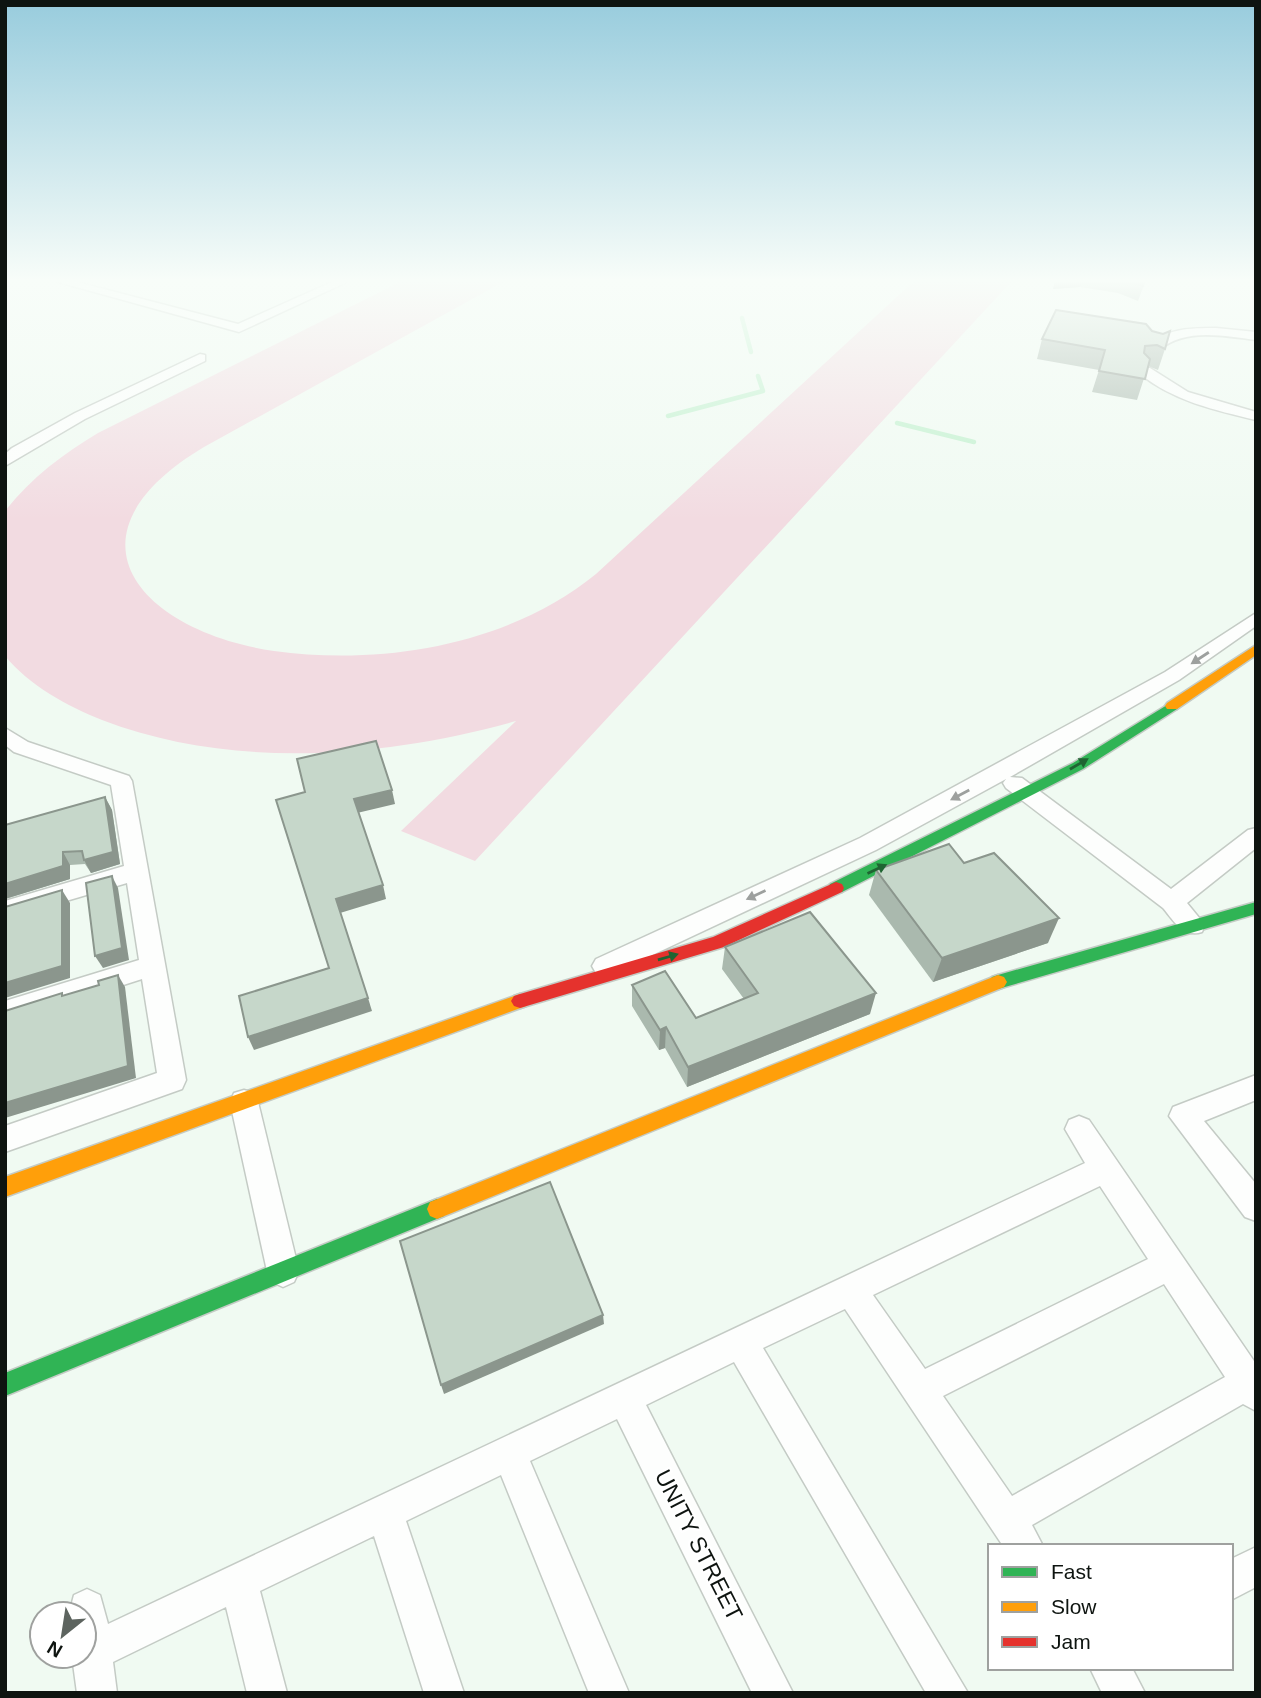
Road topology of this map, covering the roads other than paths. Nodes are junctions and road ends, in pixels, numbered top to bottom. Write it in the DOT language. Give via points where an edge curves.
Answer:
graph roads {
  1 [pos="193,361"];
  2 [pos="1145,371"];
  3 [pos="1256,416"];
  4 [pos="11,452"];
  5 [pos="5,462"];
  6 [pos="1256,618"];
  7 [pos="1256,649"];
  8 [pos="11,745"];
  9 [pos="1000,774"];
  10 [pos="1026,792"];
  11 [pos="124,796"];
  12 [pos="97,803"];
  13 [pos="1256,836"];
  14 [pos="137,871"];
  15 [pos="1171,902"];
  16 [pos="1256,908"];
  17 [pos="5,910"];
  18 [pos="1193,925"];
  19 [pos="151,967"];
  20 [pos="555,989"];
  21 [pos="5,1012"];
  22 [pos="1256,1087"];
  23 [pos="244,1102"];
  24 [pos="1079,1129"];
  25 [pos="5,1139"];
  26 [pos="1106,1168"];
  27 [pos="5,1186"];
  28 [pos="1256,1207"];
  29 [pos="1170,1264"];
  30 [pos="283,1272"];
  31 [pos="850,1289"];
  32 [pos="741,1342"];
  33 [pos="5,1385"];
  34 [pos="1252,1388"];
  35 [pos="919,1390"];
  36 [pos="625,1398"];
  37 [pos="509,1453"];
  38 [pos="385,1513"];
  39 [pos="1016,1532"];
  40 [pos="1256,1565"];
  41 [pos="1233,1580"];
  42 [pos="239,1582"];
  43 [pos="98,1649"];
  44 [pos="93,1670"];
  45 [pos="1110,1670"];
  46 [pos="97,1693"];
  47 [pos="267,1693"];
  48 [pos="444,1693"];
  49 [pos="609,1693"];
  50 [pos="773,1693"];
  51 [pos="948,1693"];
  52 [pos="1125,1693"];
  1 -- 4 [label="street"];
  2 -- 3 [label="street" via="1180,394"];
  4 -- 5 [label="street"];
  6 -- 9 [label="street, one-way" via="1172,676"];
  10 -- 7 [label="street, one-way" via="1078,766"];
  8 -- 11 [label="street" via="121,781"];
  9 -- 10 [label="street"];
  9 -- 20 [label="street, one-way" via="868,844"];
  10 -- 15 [label="street"];
  20 -- 10 [label="street, one-way" via="719,942 891,863"];
  11 -- 12 [label="street"];
  11 -- 14 [label="street"];
  13 -- 15 [label="street"];
  14 -- 17 [label="street"];
  14 -- 19 [label="street"];
  15 -- 18 [label="street"];
  16 -- 18 [label="street"];
  18 -- 30 [label="street" via="988,985"];
  19 -- 21 [label="street"];
  19 -- 25 [label="street" via="172,1080"];
  20 -- 23 [label="street"];
  22 -- 28 [label="street" via="1183,1116"];
  23 -- 27 [label="street"];
  23 -- 30 [label="street"];
  24 -- 26 [label="street"];
  26 -- 29 [label="street"];
  26 -- 31 [label="street"];
  29 -- 34 [label="street"];
  29 -- 35 [label="street"];
  30 -- 33 [label="street"];
  31 -- 32 [label="street"];
  31 -- 35 [label="street"];
  32 -- 36 [label="street"];
  32 -- 51 [label="street"];
  34 -- 39 [label="street"];
  35 -- 39 [label="street"];
  36 -- 37 [label="street"];
  36 -- 50 [label="street, UNITY STREET"];
  37 -- 38 [label="street"];
  37 -- 49 [label="street"];
  38 -- 42 [label="street"];
  38 -- 48 [label="street"];
  40 -- 41 [label="street"];
  42 -- 43 [label="street"];
  42 -- 47 [label="street"];
  44 -- 46 [label="street"];
  45 -- 52 [label="street"];
}
